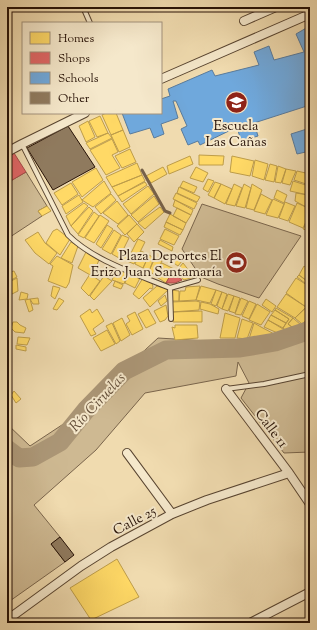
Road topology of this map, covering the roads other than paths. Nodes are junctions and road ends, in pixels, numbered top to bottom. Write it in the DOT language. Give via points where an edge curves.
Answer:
graph roads {
  1 [pos="83,7"];
  2 [pos="276,7"];
  3 [pos="310,14"];
  4 [pos="244,21"];
  5 [pos="90,22"];
  6 [pos="162,79"];
  7 [pos="83,114"];
  8 [pos="22,144"];
  9 [pos="7,152"];
  10 [pos="198,280"];
  11 [pos="170,288"];
  12 [pos="171,318"];
  13 [pos="310,374"];
  14 [pos="226,389"];
  15 [pos="128,453"];
  16 [pos="289,473"];
  17 [pos="310,504"];
  18 [pos="172,514"];
  19 [pos="310,592"];
  20 [pos="7,620"];
  21 [pos="250,623"];
  1 -- 5 [label="lane"];
  2 -- 4 [label="street"];
  3 -- 6 [label="street"];
  7 -- 8 [label="street"];
  8 -- 9 [label="street"];
  8 -- 11 [label="lane" via="68,235 106,261"];
  10 -- 11 [label="lane"];
  11 -- 12 [label="lane"];
  13 -- 14 [label="lane"];
  14 -- 16 [label="street, Calle 11"];
  15 -- 18 [label="street"];
  16 -- 17 [label="street, Calle 11"];
  16 -- 18 [label="street, Calle 25"];
  18 -- 20 [label="street, Calle 25" via="81,566"];
  19 -- 21 [label="street"];
}
